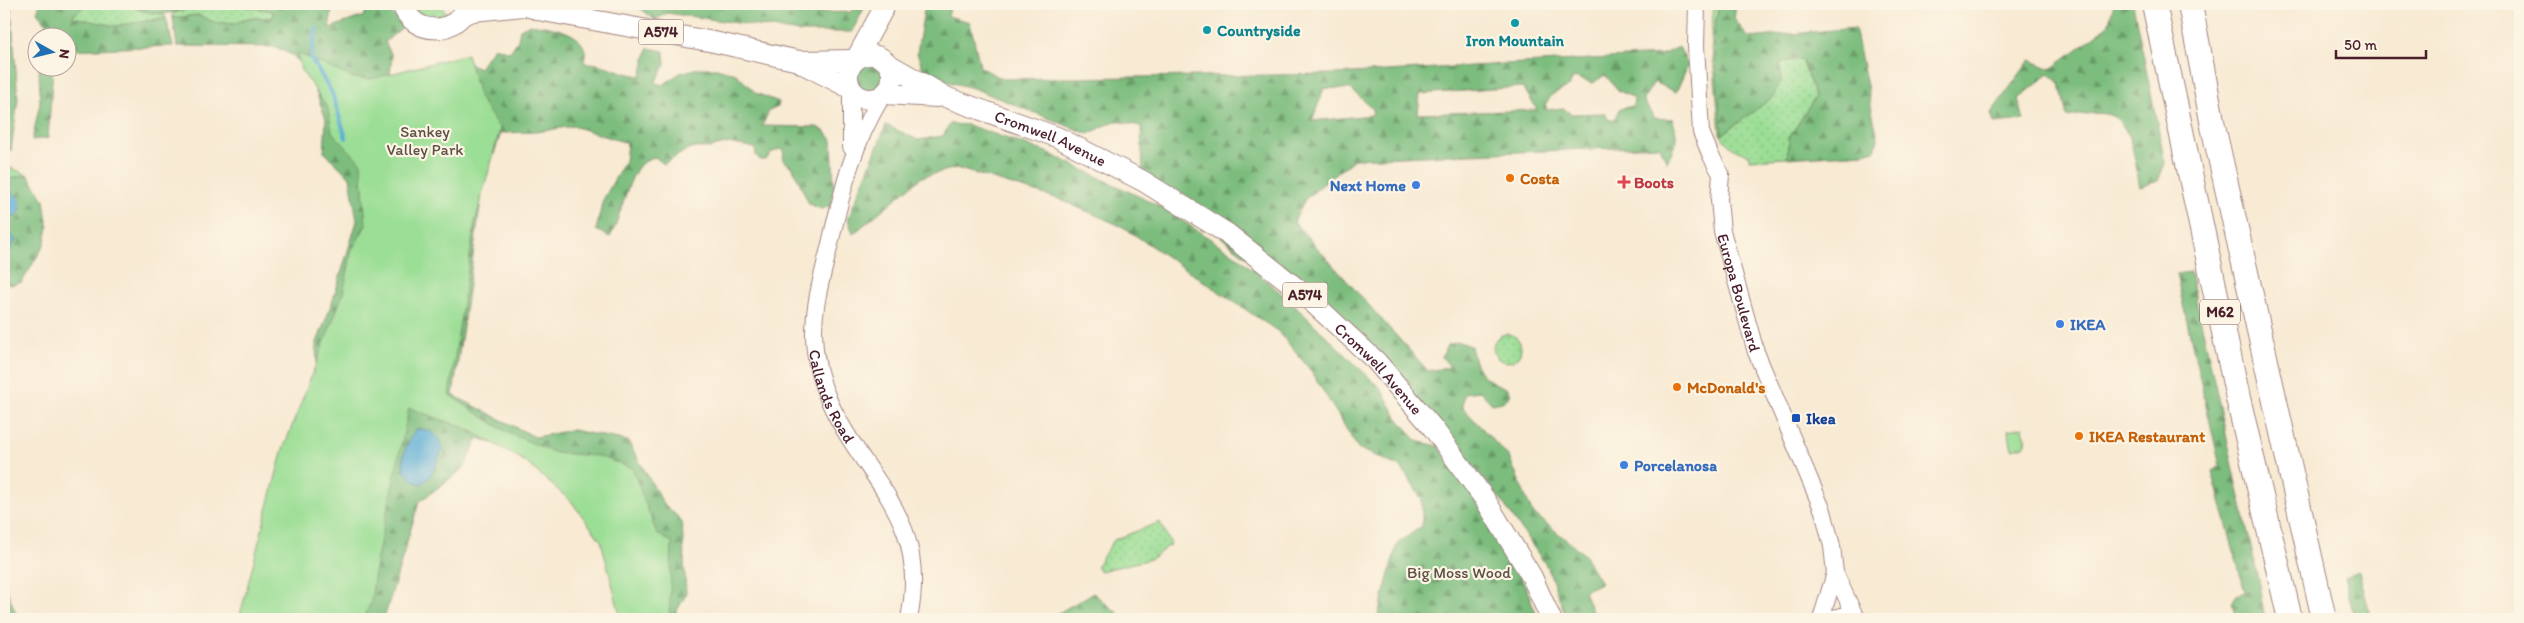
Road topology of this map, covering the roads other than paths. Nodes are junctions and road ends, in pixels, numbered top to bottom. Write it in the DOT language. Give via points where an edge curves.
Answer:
graph roads {
  1 [pos="887,4"];
  2 [pos="1697,4"];
  3 [pos="2154,4"];
  4 [pos="2190,4"];
  5 [pos="2196,4"];
  6 [pos="521,5"];
  7 [pos="399,6"];
  8 [pos="465,10"];
  9 [pos="855,59"];
  10 [pos="799,61"];
  11 [pos="888,63"];
  12 [pos="851,89"];
  13 [pos="883,95"];
  14 [pos="948,98"];
  15 [pos="2213,126"];
  16 [pos="851,159"];
  17 [pos="1835,573"];
  18 [pos="1858,618"];
  19 [pos="909,619"];
  20 [pos="1551,619"];
  21 [pos="1821,619"];
  22 [pos="1829,619"];
  23 [pos="2290,619"];
  24 [pos="2324,619"];
  1 -- 9 [label="main road"];
  1 -- 11 [label="main road" via="884,44"];
  2 -- 17 [label="street, Europa Boulevard" via="1701,132 1722,174 1719,200 1722,231 1756,352 1823,511"];
  3 -- 23 [label="highway, M62" via="2234,379"];
  4 -- 15 [label="highway, M62"];
  5 -- 15 [label="highway"];
  6 -- 8 [label="main road, A574"];
  6 -- 10 [label="main road, A574"];
  7 -- 8 [label="main road, A574" via="418,25 437,29 455,22"];
  9 -- 10 [label="main road, A574"];
  9 -- 11 [label="main road, A574" via="869,54"];
  9 -- 12 [label="main road" via="847,73"];
  10 -- 12 [label="main road, A574"];
  11 -- 13 [label="main road" via="892,77"];
  11 -- 14 [label="main road, Cromwell Avenue / A574"];
  12 -- 13 [label="main road, A574" via="862,98"];
  12 -- 16 [label="street, Callands Road"];
  13 -- 14 [label="main road, Cromwell Avenue / A574"];
  13 -- 16 [label="street, Callands Road" via="870,114"];
  14 -- 20 [label="main road, Cromwell Avenue / A574" via="1057,137 1143,181 1228,234 1299,290 1376,361 1433,428 1484,498 1532,577"];
  15 -- 24 [label="highway, M62"];
  16 -- 19 [label="street, Callands Road" via="818,294 815,352 830,403 894,504 905,532 913,585"];
  17 -- 18 [label="street, Europa Boulevard"];
  17 -- 21 [label="street, Europa Boulevard"];
  18 -- 22 [label="street" via="1846,615"];
}
